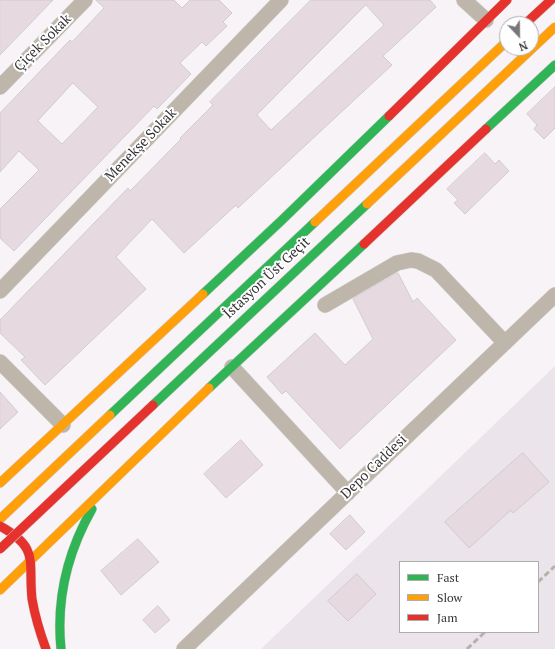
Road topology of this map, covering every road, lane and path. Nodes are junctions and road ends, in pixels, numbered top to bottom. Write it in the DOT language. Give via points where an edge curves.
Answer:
graph roads {
  1 [pos="85,0"];
  2 [pos="280,0"];
  3 [pos="464,0"];
  4 [pos="507,0"];
  5 [pos="551,0"];
  6 [pos="534,16"];
  7 [pos="486,20"];
  8 [pos="555,27"];
  9 [pos="499,49"];
  10 [pos="555,65"];
  11 [pos="0,87"];
  12 [pos="0,291"];
  13 [pos="555,295"];
  14 [pos="325,305"];
  15 [pos="505,343"];
  16 [pos="0,362"];
  17 [pos="232,366"];
  18 [pos="63,424"];
  19 [pos="116,477"];
  20 [pos="0,482"];
  21 [pos="348,493"];
  22 [pos="0,519"];
  23 [pos="0,526"];
  24 [pos="0,549"];
  25 [pos="32,559"];
  26 [pos="0,590"];
  27 [pos="189,644"];
  28 [pos="46,649"];
  29 [pos="61,649"];
  1 -- 11 [label="street, Çiçek Sokak"];
  2 -- 12 [label="street, Menekşe Sokak"];
  3 -- 7 [label="street"];
  4 -- 7 [label="main road"];
  5 -- 6 [label="main road"];
  7 -- 18 [label="main road" via="281,221"];
  8 -- 24 [label="main road, İstasyon Üst Geçit, bridge"];
  9 -- 22 [label="main road, İstasyon Üst Geçit"];
  10 -- 17 [label="main road"];
  13 -- 15 [label="street, Depo Caddesi"];
  14 -- 15 [label="street" via="397,263 418,261 436,270"];
  15 -- 21 [label="street, Depo Caddesi"];
  16 -- 18 [label="street"];
  17 -- 19 [label="main road"];
  17 -- 21 [label="street"];
  18 -- 20 [label="main road"];
  19 -- 25 [label="main road"];
  19 -- 29 [label="main road" via="89,514 70,555 60,600"];
  21 -- 27 [label="street, Depo Caddesi"];
  23 -- 25 [label="main road" via="21,542"];
  25 -- 26 [label="main road"];
  25 -- 28 [label="main road" via="32,597 35,616"];
}
